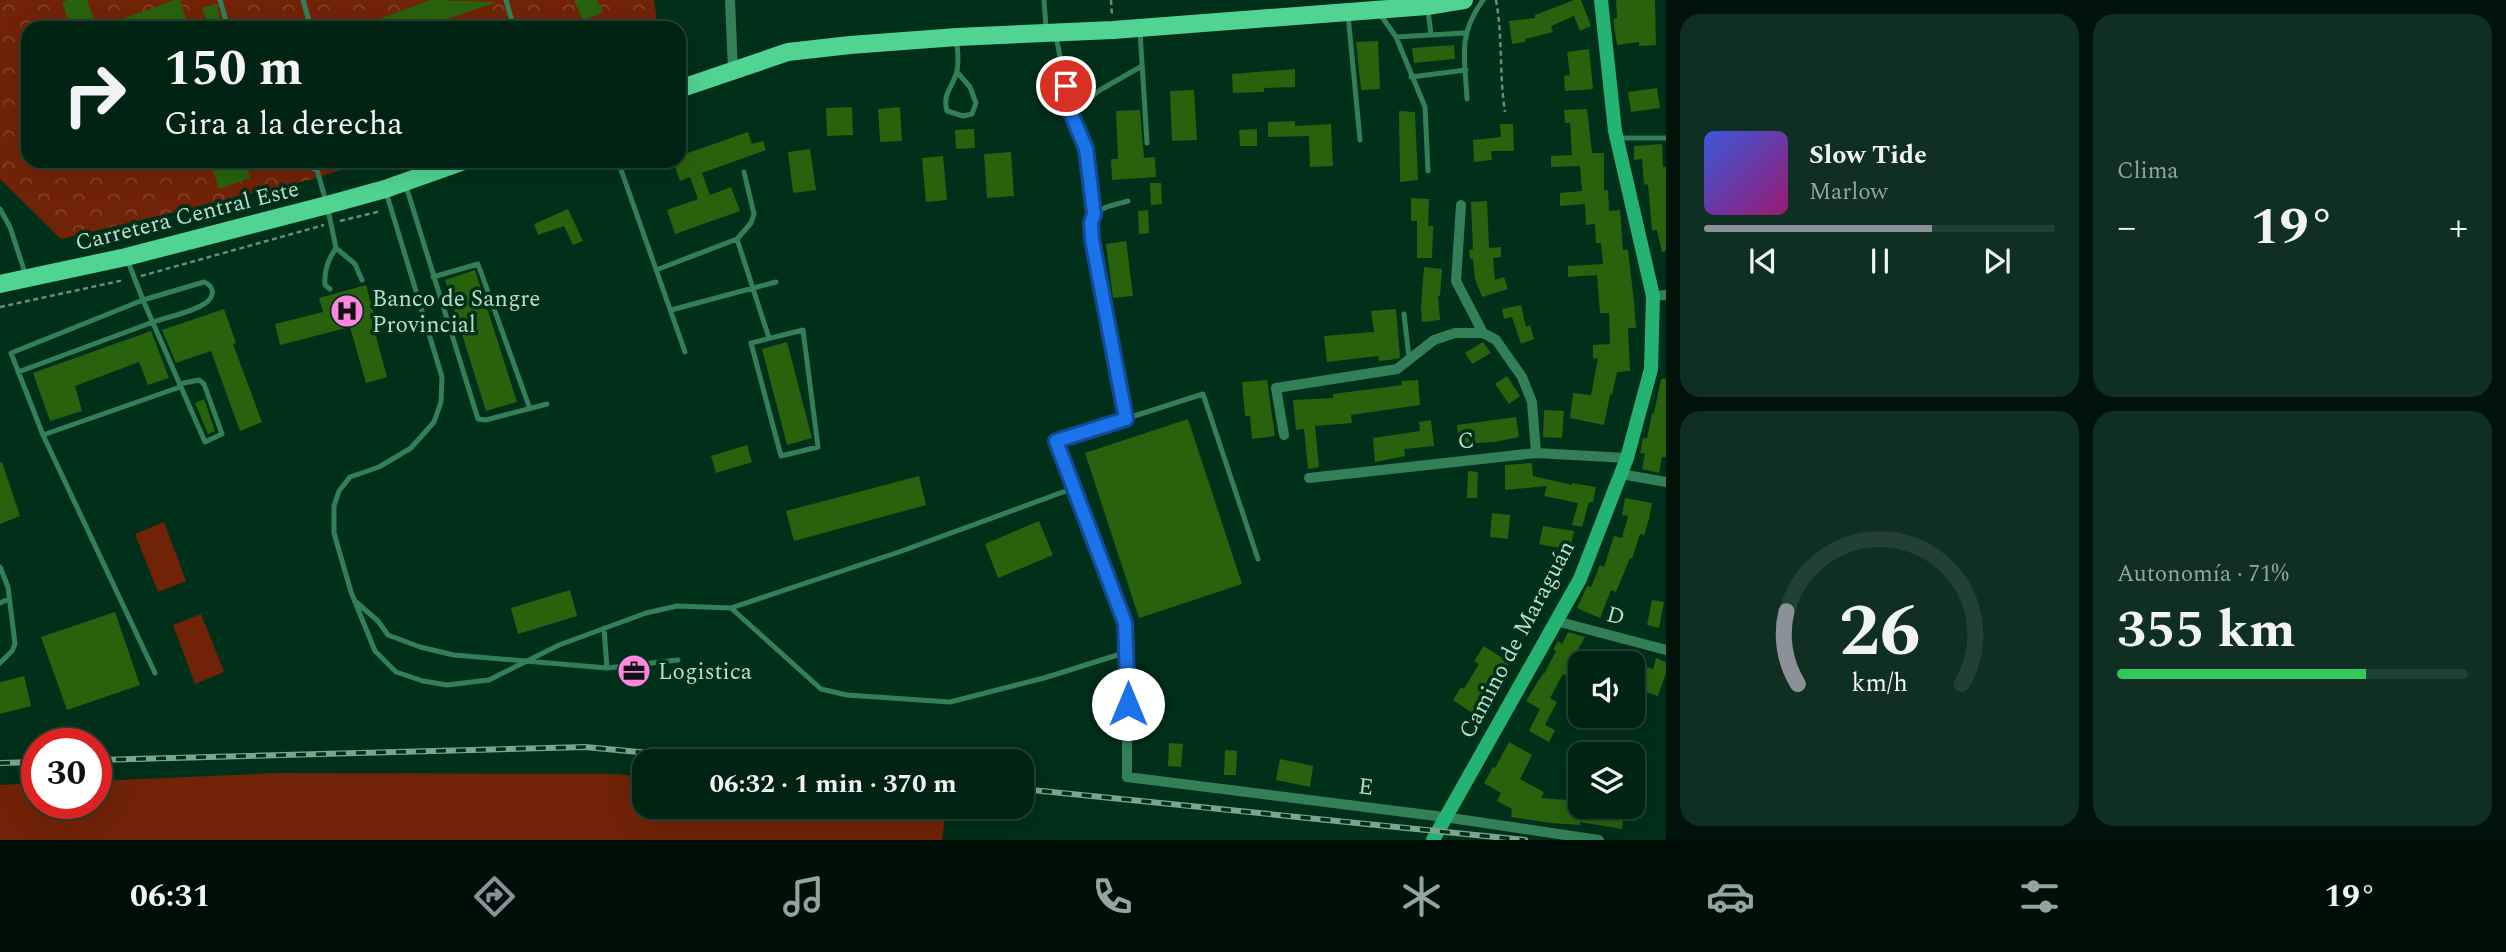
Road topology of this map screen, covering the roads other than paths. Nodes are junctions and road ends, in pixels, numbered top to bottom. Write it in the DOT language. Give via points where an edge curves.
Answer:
graph roads {
  1 [pos="220,0"];
  2 [pos="303,0"];
  3 [pos="506,0"];
  4 [pos="730,0"];
  5 [pos="1044,0"];
  6 [pos="1464,0"];
  7 [pos="1483,0"];
  8 [pos="1601,0"];
  9 [pos="1427,6"];
  10 [pos="1376,9"];
  11 [pos="1348,11"];
  12 [pos="226,21"];
  13 [pos="309,21"];
  14 [pos="512,21"];
  15 [pos="1139,28"];
  16 [pos="1051,33"];
  17 [pos="1464,33"];
  18 [pos="1431,35"];
  19 [pos="957,37"];
  20 [pos="1396,37"];
  21 [pos="1142,66"];
  22 [pos="1466,70"];
  23 [pos="733,71"];
  24 [pos="957,72"];
  25 [pos="1411,77"];
  26 [pos="686,87"];
  27 [pos="1467,99"];
  28 [pos="1071,113"];
  29 [pos="1617,138"];
  30 [pos="1666,138"];
  31 [pos="1360,140"];
  32 [pos="1147,143"];
  33 [pos="311,168"];
  34 [pos="445,168"];
  35 [pos="620,168"];
  36 [pos="317,170"];
  37 [pos="1428,171"];
  38 [pos="744,172"];
  39 [pos="405,183"];
  40 [pos="385,190"];
  41 [pos="1128,201"];
  42 [pos="327,205"];
  43 [pos="1461,205"];
  44 [pos="0,209"];
  45 [pos="1094,214"];
  46 [pos="737,239"];
  47 [pos="335,248"];
  48 [pos="126,257"];
  49 [pos="656,270"];
  50 [pos="433,277"];
  51 [pos="26,279"];
  52 [pos="362,280"];
  53 [pos="776,282"];
  54 [pos="0,284"];
  55 [pos="753,288"];
  56 [pos="330,289"];
  57 [pos="1660,295"];
  58 [pos="143,300"];
  59 [pos="671,310"];
  60 [pos="1404,314"];
  61 [pos="152,323"];
  62 [pos="1483,332"];
  63 [pos="769,338"];
  64 [pos="685,352"];
  65 [pos="1410,361"];
  66 [pos="18,372"];
  67 [pos="180,385"];
  68 [pos="547,404"];
  69 [pos="530,409"];
  70 [pos="1126,419"];
  71 [pos="43,435"];
  72 [pos="1284,435"];
  73 [pos="1536,453"];
  74 [pos="1627,458"];
  75 [pos="1621,474"];
  76 [pos="1309,478"];
  77 [pos="1666,482"];
  78 [pos="1074,488"];
  79 [pos="1258,559"];
  80 [pos="0,567"];
  81 [pos="9,599"];
  82 [pos="354,600"];
  83 [pos="0,603"];
  84 [pos="731,608"];
  85 [pos="1556,621"];
  86 [pos="604,628"];
  87 [pos="1666,650"];
  88 [pos="1127,652"];
  89 [pos="678,660"];
  90 [pos="525,662"];
  91 [pos="0,663"];
  92 [pos="607,668"];
  93 [pos="155,673"];
  94 [pos="1444,817"];
  95 [pos="1433,840"];
  96 [pos="1599,840"];
  1 -- 12 [label="lane"];
  2 -- 13 [label="lane"];
  3 -- 14 [label="lane"];
  4 -- 23 [label="street"];
  5 -- 16 [label="lane"];
  6 -- 9 [label="main road"];
  7 -- 17 [label="lane"];
  8 -- 29 [label="street, Camino de Maraguán"];
  9 -- 10 [label="main road"];
  9 -- 18 [label="lane"];
  10 -- 11 [label="main road"];
  10 -- 20 [label="lane"];
  11 -- 15 [label="main road"];
  11 -- 31 [label="lane"];
  15 -- 16 [label="main road"];
  15 -- 21 [label="lane"];
  16 -- 19 [label="main road"];
  16 -- 28 [label="lane"];
  17 -- 18 [label="lane"];
  17 -- 22 [label="lane"];
  18 -- 20 [label="lane"];
  19 -- 23 [label="main road" via="788,52"];
  19 -- 24 [label="lane"];
  20 -- 25 [label="lane"];
  21 -- 28 [label="lane"];
  21 -- 32 [label="lane"];
  22 -- 25 [label="lane"];
  22 -- 27 [label="lane"];
  23 -- 26 [label="main road"];
  24 -- 24 [label="lane" via="946,97 947,111 972,114 976,103"];
  25 -- 37 [label="lane" via="1424,107"];
  28 -- 45 [label="lane" via="1086,149"];
  29 -- 30 [label="lane"];
  29 -- 57 [label="street, Camino de Maraguán"];
  33 -- 36 [label="lane"];
  34 -- 39 [label="main road, Carretera Central Este"];
  35 -- 49 [label="lane"];
  36 -- 42 [label="lane"];
  38 -- 46 [label="lane" via="754,214"];
  39 -- 40 [label="main road, Carretera Central Este"];
  39 -- 50 [label="lane"];
  40 -- 42 [label="main road, Carretera Central Este"];
  40 -- 82 [label="lane" via="442,377 442,402 434,422 411,448 380,467 350,477 339,491 334,533"];
  41 -- 45 [label="lane"];
  42 -- 47 [label="lane"];
  42 -- 48 [label="main road, Carretera Central Este"];
  43 -- 62 [label="street" via="1456,281"];
  44 -- 51 [label="lane"];
  45 -- 70 [label="lane" via="1092,240"];
  46 -- 49 [label="lane"];
  46 -- 55 [label="lane"];
  47 -- 52 [label="lane" via="355,264"];
  47 -- 56 [label="lane" via="325,274"];
  48 -- 51 [label="main road, Carretera Central Este"];
  48 -- 58 [label="lane"];
  49 -- 59 [label="lane"];
  50 -- 69 [label="lane" via="478,264"];
  50 -- 69 [label="lane" via="478,419"];
  51 -- 54 [label="main road, Carretera Central Este"];
  53 -- 55 [label="lane"];
  55 -- 59 [label="lane"];
  55 -- 63 [label="lane"];
  57 -- 74 [label="street, Camino de Maraguán" via="1651,369"];
  58 -- 61 [label="lane"];
  58 -- 61 [label="lane" via="204,282 213,289 205,303"];
  58 -- 66 [label="lane" via="11,353"];
  59 -- 64 [label="lane"];
  60 -- 65 [label="lane"];
  61 -- 66 [label="lane"];
  61 -- 67 [label="lane"];
  62 -- 65 [label="street" via="1455,333 1434,340"];
  62 -- 73 [label="street" via="1496,340 1522,377 1532,401"];
  63 -- 63 [label="lane" via="751,343 781,456 818,447 803,330"];
  65 -- 72 [label="street" via="1397,369 1276,388"];
  66 -- 71 [label="lane"];
  67 -- 67 [label="lane" via="205,442 222,434 204,384 199,380"];
  67 -- 71 [label="lane"];
  68 -- 69 [label="lane"];
  70 -- 78 [label="lane" via="1056,441"];
  70 -- 79 [label="lane" via="1203,394"];
  71 -- 93 [label="lane"];
  73 -- 74 [label="street, C"];
  73 -- 76 [label="street, C"];
  74 -- 75 [label="street, Camino de Maraguán"];
  75 -- 77 [label="street"];
  75 -- 85 [label="street, Camino de Maraguán" via="1580,579"];
  78 -- 84 [label="lane"];
  78 -- 88 [label="lane" via="1125,623"];
  80 -- 81 [label="lane"];
  81 -- 83 [label="lane"];
  81 -- 91 [label="lane" via="15,644"];
  82 -- 90 [label="lane" via="388,635 420,647"];
  82 -- 90 [label="lane" via="375,651 396,672 423,681 468,684 489,680"];
  84 -- 86 [label="lane" via="677,606"];
  84 -- 88 [label="lane" via="821,688 847,695 950,702"];
  85 -- 87 [label="street, D"];
  85 -- 94 [label="street, Camino de Maraguán"];
  86 -- 90 [label="lane"];
  86 -- 92 [label="lane"];
  88 -- 94 [label="street, E" via="1127,777"];
  89 -- 92 [label="lane"];
  90 -- 92 [label="lane"];
  94 -- 95 [label="street, Camino de Maraguán"];
  94 -- 96 [label="street, E"];
}
